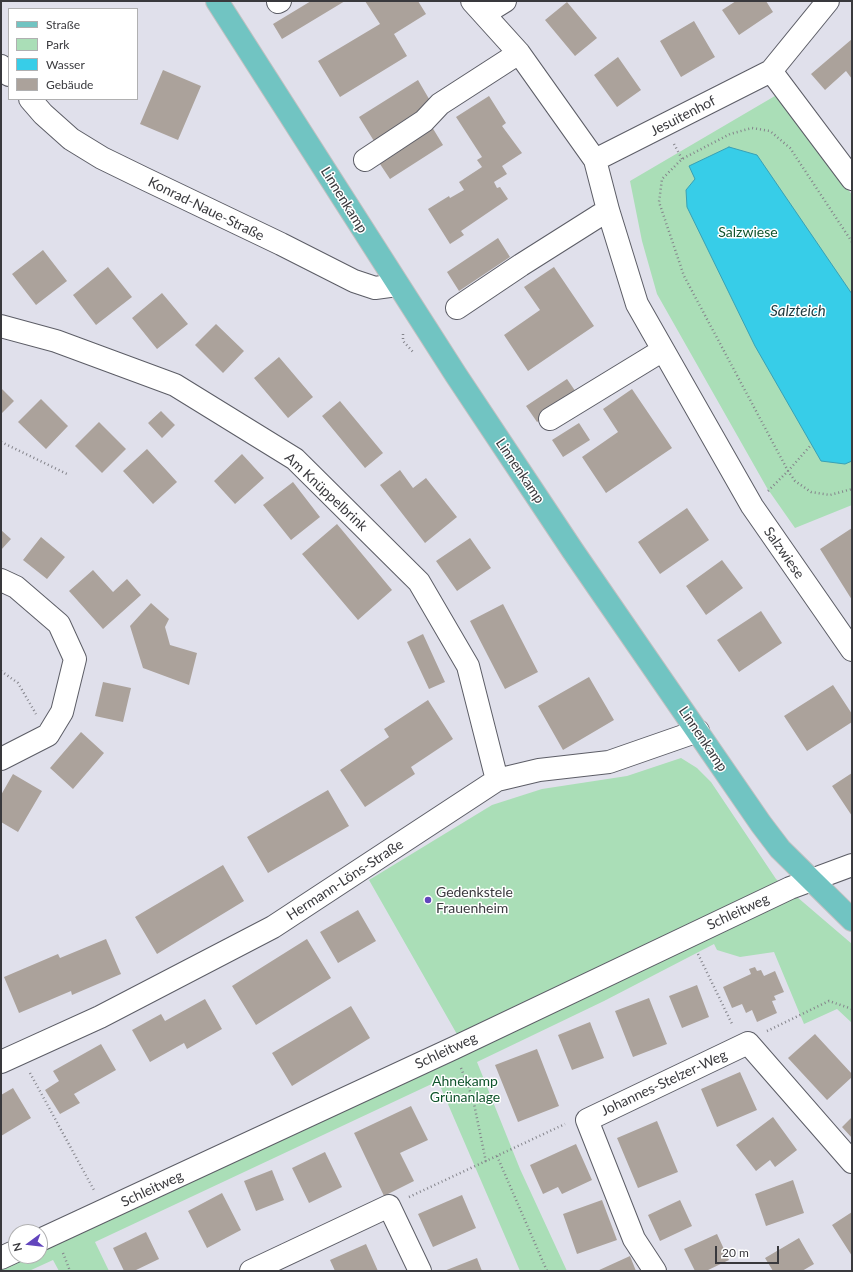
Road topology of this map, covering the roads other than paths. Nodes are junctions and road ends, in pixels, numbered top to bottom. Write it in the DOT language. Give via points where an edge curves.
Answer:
graph roads {
  1 [pos="217,1"];
  2 [pos="505,1"];
  3 [pos="828,1"];
  4 [pos="478,8"];
  5 [pos="519,53"];
  6 [pos="1,66"];
  7 [pos="771,71"];
  8 [pos="8,74"];
  9 [pos="31,100"];
  10 [pos="365,160"];
  11 [pos="595,160"];
  12 [pos="852,179"];
  13 [pos="608,210"];
  14 [pos="397,285"];
  15 [pos="457,308"];
  16 [pos="1,326"];
  17 [pos="663,350"];
  18 [pos="550,419"];
  19 [pos="1,580"];
  20 [pos="852,650"];
  21 [pos="698,731"];
  22 [pos="1,759"];
  23 [pos="497,780"];
  24 [pos="852,865"];
  25 [pos="811,881"];
  26 [pos="852,920"];
  27 [pos="10,1058"];
  28 [pos="852,1162"];
  29 [pos="48,1236"];
  30 [pos="251,1271"];
  31 [pos="420,1271"];
  32 [pos="655,1271"];
  1 -- 14 [label="main road, Linnenkamp"];
  2 -- 4 [label="street, Salzwiese"];
  3 -- 7 [label="street, Jesuitenhof"];
  4 -- 5 [label="street, Salzwiese"];
  5 -- 10 [label="street" via="440,104 424,121"];
  5 -- 11 [label="street, Salzwiese"];
  6 -- 8 [label="street"];
  7 -- 11 [label="street, Jesuitenhof"];
  7 -- 12 [label="street"];
  9 -- 14 [label="street, Konrad-Naue-Straße" via="71,139 102,158 354,281 375,288"];
  11 -- 13 [label="street, Salzwiese"];
  13 -- 15 [label="street"];
  13 -- 17 [label="street, Salzwiese" via="637,304"];
  14 -- 21 [label="main road, Linnenkamp" via="573,551"];
  16 -- 23 [label="street, Am Knüppelbrink" via="56,342 175,385 295,459 420,582 468,666"];
  17 -- 18 [label="street"];
  17 -- 20 [label="street, Salzwiese" via="752,506"];
  19 -- 22 [label="street" via="16,587 59,624 74,659 62,712 48,735"];
  21 -- 23 [label="street, Hermann-Löns-Straße" via="609,762 539,770"];
  21 -- 25 [label="main road, Linnenkamp" via="764,828"];
  23 -- 27 [label="street, Hermann-Löns-Straße" via="273,927 100,1017"];
  24 -- 25 [label="street, Schleitweg"];
  25 -- 26 [label="main road, Linnenkamp"];
  25 -- 29 [label="street, Schleitweg" via="790,888 689,935 454,1048"];
  28 -- 32 [label="street, Johannes-Stelzer-Weg" via="745,1045 587,1120 634,1239"];
  30 -- 31 [label="street" via="389,1206"];
}
